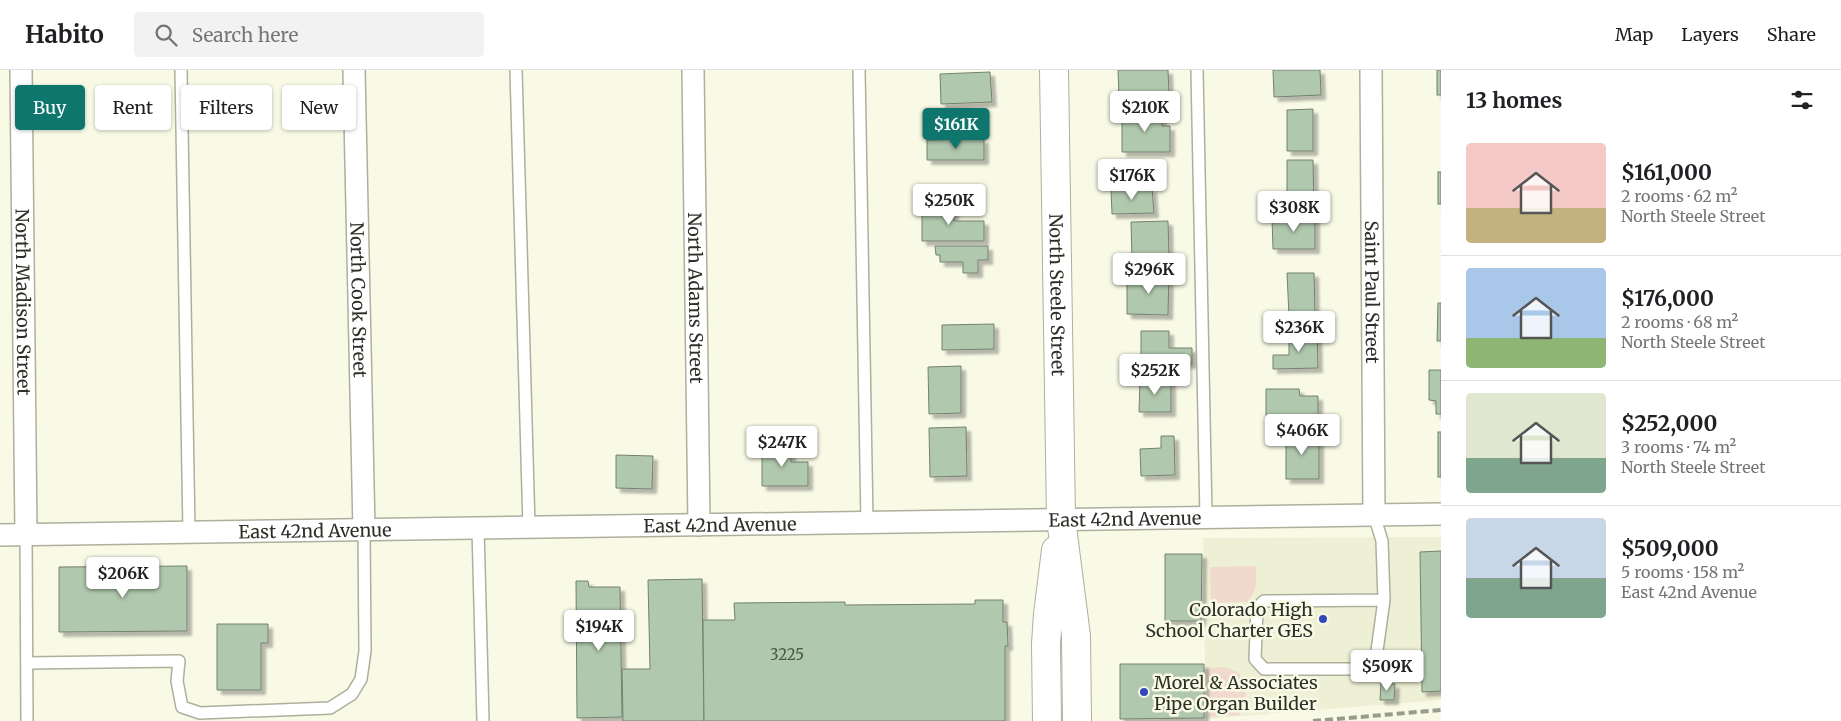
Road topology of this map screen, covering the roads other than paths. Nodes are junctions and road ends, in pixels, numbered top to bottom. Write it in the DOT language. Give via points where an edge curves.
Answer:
graph roads {
  1 [pos="21,70"];
  2 [pos="181,70"];
  3 [pos="354,70"];
  4 [pos="516,70"];
  5 [pos="693,70"];
  6 [pos="859,70"];
  7 [pos="1054,70"];
  8 [pos="1197,70"];
  9 [pos="1371,70"];
  10 [pos="1441,514"];
  11 [pos="1374,515"];
  12 [pos="1206,517"];
  13 [pos="1061,519"];
  14 [pos="867,522"];
  15 [pos="699,524"];
  16 [pos="530,527"];
  17 [pos="478,528"];
  18 [pos="364,530"];
  19 [pos="189,532"];
  20 [pos="0,534"];
  21 [pos="26,534"];
  22 [pos="1384,600"];
  23 [pos="27,663"];
  24 [pos="27,721"];
  25 [pos="483,721"];
  26 [pos="1047,721"];
  27 [pos="1077,721"];
  1 -- 21 [label="street, North Madison Street"];
  2 -- 19 [label="lane"];
  3 -- 18 [label="street, North Cook Street"];
  4 -- 16 [label="lane"];
  5 -- 15 [label="street, North Adams Street"];
  6 -- 14 [label="lane"];
  7 -- 13 [label="street, North Steele Street"];
  8 -- 12 [label="lane"];
  9 -- 11 [label="street, Saint Paul Street"];
  10 -- 11 [label="street, East 42nd Avenue"];
  11 -- 12 [label="street, East 42nd Avenue"];
  11 -- 22 [label="lane" via="1382,541"];
  12 -- 13 [label="street, East 42nd Avenue"];
  13 -- 14 [label="street, East 42nd Avenue"];
  13 -- 26 [label="street, North Steele Street" via="1048,614"];
  13 -- 27 [label="street, North Steele Street" via="1076,636"];
  14 -- 15 [label="street, East 42nd Avenue"];
  15 -- 16 [label="street, East 42nd Avenue"];
  16 -- 17 [label="street, East 42nd Avenue"];
  17 -- 18 [label="street, East 42nd Avenue"];
  17 -- 25 [label="lane"];
  18 -- 19 [label="street, East 42nd Avenue"];
  18 -- 23 [label="lane" via="366,651 361,679 352,694 330,708 200,713 182,707 177,681 179,661"];
  19 -- 21 [label="street, East 42nd Avenue"];
  20 -- 21 [label="street, East 42nd Avenue"];
  21 -- 23 [label="lane"];
  22 -- 22 [label="lane" via="1264,601 1258,608 1255,658 1264,669 1360,669 1376,658"];
  23 -- 24 [label="lane"];
}
